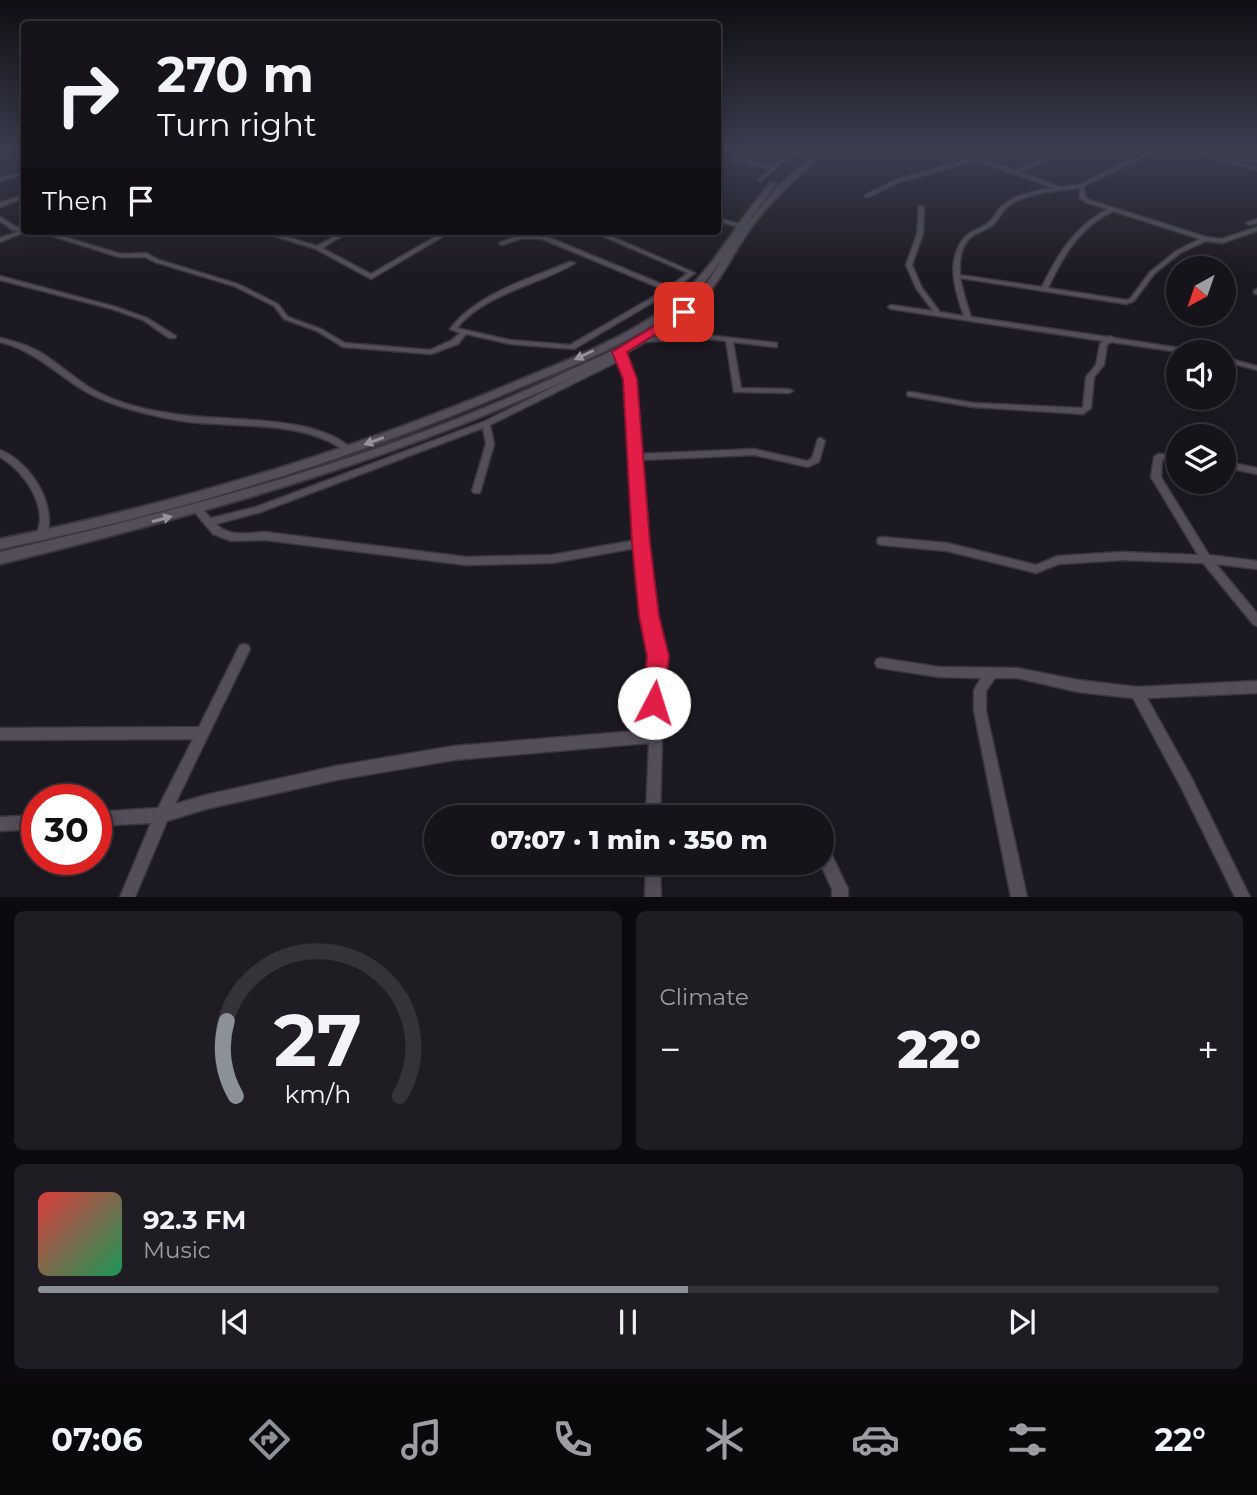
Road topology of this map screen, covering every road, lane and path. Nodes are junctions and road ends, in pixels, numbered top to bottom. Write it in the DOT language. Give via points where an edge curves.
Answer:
graph roads {
  1 [pos="766,192"];
  2 [pos="775,192"];
  3 [pos="875,192"];
  4 [pos="1050,192"];
  5 [pos="1082,192"];
  6 [pos="867,196"];
  7 [pos="21,197"];
  8 [pos="0,205"];
  9 [pos="921,207"];
  10 [pos="1111,211"];
  11 [pos="721,221"];
  12 [pos="1257,221"];
  13 [pos="1,222"];
  14 [pos="1249,223"];
  15 [pos="738,225"];
  16 [pos="1257,229"];
  17 [pos="21,230"];
  18 [pos="21,231"];
  19 [pos="51,235"];
  20 [pos="274,235"];
  21 [pos="341,235"];
  22 [pos="442,235"];
  23 [pos="604,235"];
  24 [pos="1205,239"];
  25 [pos="0,240"];
  26 [pos="502,243"];
  27 [pos="318,248"];
  28 [pos="572,263"];
  29 [pos="957,276"];
  30 [pos="0,278"];
  31 [pos="1045,288"];
  32 [pos="670,290"];
  33 [pos="891,307"];
  34 [pos="938,314"];
  35 [pos="968,317"];
  36 [pos="464,332"];
  37 [pos="172,336"];
  38 [pos="1095,336"];
  39 [pos="1111,338"];
  40 [pos="729,339"];
  41 [pos="0,340"];
  42 [pos="641,340"];
  43 [pos="1104,344"];
  44 [pos="774,345"];
  45 [pos="1166,347"];
  46 [pos="621,354"];
  47 [pos="1236,363"];
  48 [pos="1257,369"];
  49 [pos="789,391"];
  50 [pos="911,394"];
  51 [pos="486,424"];
  52 [pos="821,441"];
  53 [pos="349,450"];
  54 [pos="0,453"];
  55 [pos="635,457"];
  56 [pos="1166,457"];
  57 [pos="1236,467"];
  58 [pos="1257,471"];
  59 [pos="477,491"];
  60 [pos="1166,493"];
  61 [pos="1166,494"];
  62 [pos="197,509"];
  63 [pos="208,522"];
  64 [pos="42,536"];
  65 [pos="882,541"];
  66 [pos="641,543"];
  67 [pos="0,544"];
  68 [pos="0,558"];
  69 [pos="1206,559"];
  70 [pos="1257,565"];
  71 [pos="1257,621"];
  72 [pos="244,649"];
  73 [pos="881,663"];
  74 [pos="992,672"];
  75 [pos="1257,687"];
  76 [pos="1137,693"];
  77 [pos="202,733"];
  78 [pos="0,734"];
  79 [pos="653,736"];
  80 [pos="653,805"];
  81 [pos="162,815"];
  82 [pos="112,818"];
  83 [pos="21,823"];
  84 [pos="0,824"];
  85 [pos="653,875"];
  86 [pos="834,875"];
  87 [pos="127,897"];
  88 [pos="653,897"];
  89 [pos="840,897"];
  90 [pos="1019,897"];
  91 [pos="1243,897"];
  1 -- 15 [label="main road"];
  2 -- 42 [label="main road" via="699,298"];
  3 -- 6 [label="street"];
  4 -- 29 [label="street" via="1010,204 994,221 967,237"];
  5 -- 10 [label="street" via="1083,198"];
  7 -- 8 [label="street"];
  9 -- 34 [label="street" via="919,241 909,265 919,289"];
  10 -- 24 [label="street"];
  10 -- 31 [label="street" via="1084,227 1059,258"];
  11 -- 15 [label="street"];
  12 -- 14 [label="street"];
  13 -- 17 [label="street"];
  15 -- 53 [label="main road, one-way" via="697,284 657,316 490,397"];
  16 -- 24 [label="street" via="1222,241"];
  18 -- 25 [label="street"];
  19 -- 36 [label="street" via="121,256 146,255 236,285 276,305 286,318 343,345 431,352 455,342"];
  20 -- 27 [label="street"];
  21 -- 27 [label="street"];
  22 -- 27 [label="street" via="371,277"];
  23 -- 32 [label="street" via="692,271"];
  24 -- 31 [label="street" via="1189,244 1152,273 1129,302"];
  26 -- 32 [label="street" via="523,236 544,237"];
  28 -- 36 [label="street" via="481,306 453,326"];
  29 -- 31 [label="street"];
  29 -- 35 [label="street" via="956,287"];
  30 -- 37 [label="street" via="114,308 145,319"];
  32 -- 36 [label="street" via="571,347 510,342"];
  33 -- 34 [label="street"];
  34 -- 35 [label="street"];
  35 -- 38 [label="street"];
  38 -- 39 [label="street"];
  38 -- 43 [label="street"];
  39 -- 43 [label="street"];
  39 -- 45 [label="street"];
  40 -- 42 [label="street"];
  40 -- 44 [label="street"];
  40 -- 49 [label="street" via="737,390"];
  41 -- 53 [label="street" via="30,347 89,390 158,414 195,422 303,429 323,434"];
  42 -- 46 [label="main road"];
  43 -- 50 [label="street" via="1083,411 973,405"];
  46 -- 51 [label="street"];
  46 -- 55 [label="street" via="630,379"];
  46 -- 62 [label="main road" via="375,454"];
  47 -- 48 [label="street"];
  51 -- 59 [label="street" via="490,444"];
  51 -- 63 [label="street" via="258,510"];
  52 -- 55 [label="street" via="816,460 808,464 754,452"];
  53 -- 64 [label="main road" via="132,516"];
  54 -- 64 [label="street" via="33,487 45,517"];
  55 -- 66 [label="street"];
  56 -- 60 [label="street" via="1158,457 1156,477"];
  57 -- 58 [label="street"];
  61 -- 69 [label="street"];
  62 -- 63 [label="street"];
  68 -- 62 [label="main road, one-way"];
  63 -- 66 [label="street" via="231,537 265,536 466,561 552,559"];
  64 -- 67 [label="main road"];
  65 -- 69 [label="street" via="947,547 1036,569 1076,557"];
  66 -- 79 [label="street" via="658,656"];
  69 -- 70 [label="street"];
  69 -- 71 [label="street"];
  72 -- 77 [label="street"];
  73 -- 74 [label="street" via="939,672"];
  74 -- 76 [label="street"];
  74 -- 90 [label="street" via="980,690 980,711"];
  75 -- 76 [label="street"];
  76 -- 91 [label="street"];
  77 -- 78 [label="street"];
  77 -- 81 [label="street"];
  79 -- 80 [label="street"];
  79 -- 81 [label="street" via="453,753 335,773"];
  81 -- 82 [label="street"];
  81 -- 87 [label="street"];
  83 -- 84 [label="street"];
  85 -- 88 [label="street"];
  86 -- 89 [label="street"];
}
